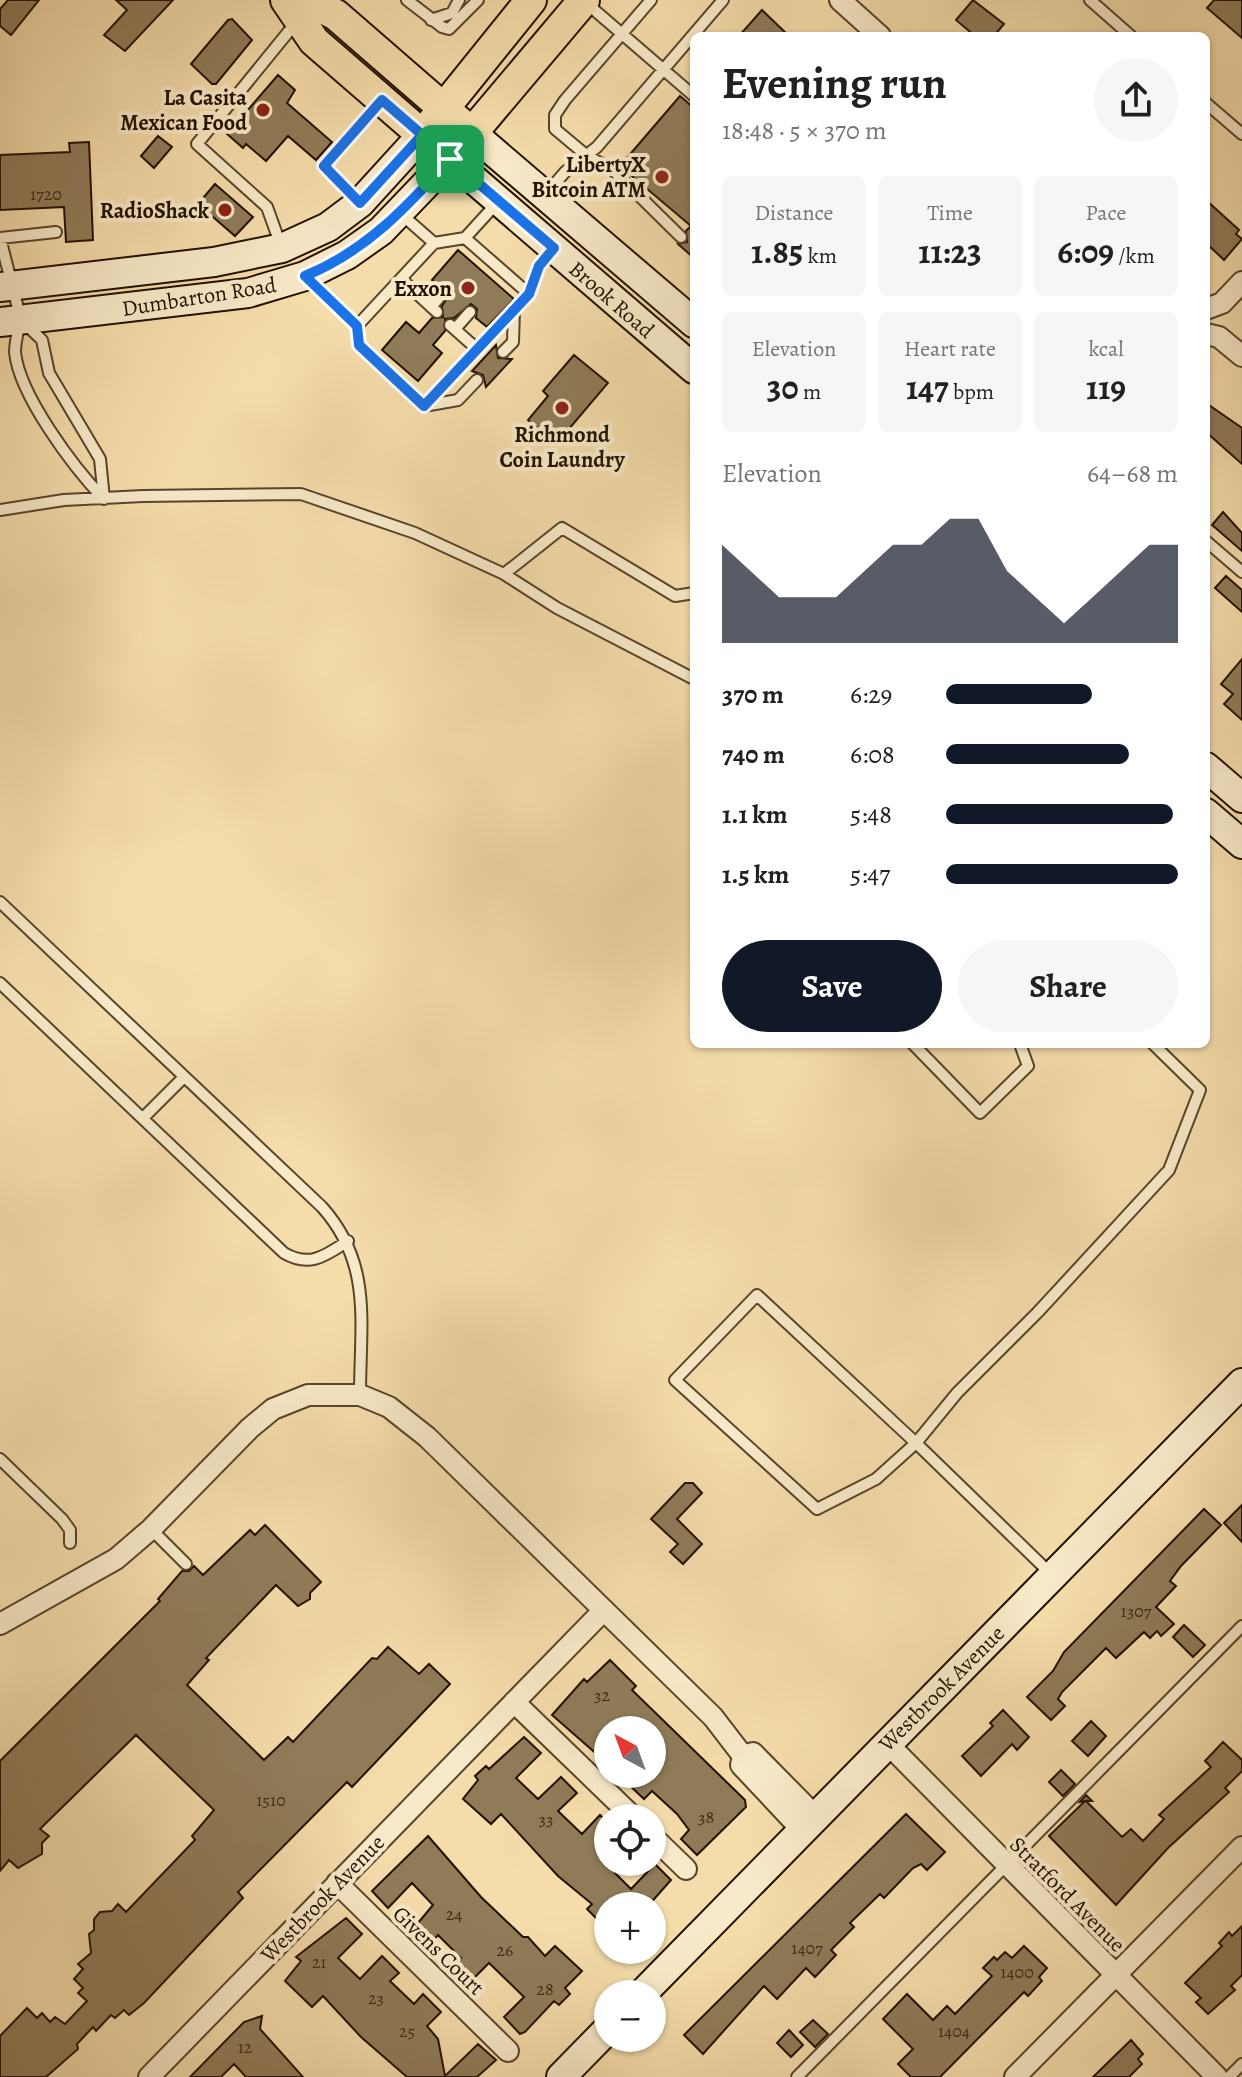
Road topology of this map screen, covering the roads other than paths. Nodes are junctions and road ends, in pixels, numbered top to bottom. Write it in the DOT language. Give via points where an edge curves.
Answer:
graph roads {
  1 [pos="407,0"];
  2 [pos="459,0"];
  3 [pos="478,0"];
  4 [pos="531,0"];
  5 [pos="584,0"];
  6 [pos="651,0"];
  7 [pos="723,0"];
  8 [pos="840,0"];
  9 [pos="1090,0"];
  10 [pos="301,4"];
  11 [pos="431,20"];
  12 [pos="694,32"];
  13 [pos="876,32"];
  14 [pos="1126,32"];
  15 [pos="623,35"];
  16 [pos="690,37"];
  17 [pos="662,68"];
  18 [pos="690,92"];
  19 [pos="382,100"];
  20 [pos="1210,106"];
  21 [pos="443,108"];
  22 [pos="473,134"];
  23 [pos="1242,134"];
  24 [pos="422,135"];
  25 [pos="586,155"];
  26 [pos="450,159"];
  27 [pos="545,196"];
  28 [pos="499,201"];
  29 [pos="360,203"];
  30 [pos="400,213"];
  31 [pos="56,232"];
  32 [pos="681,237"];
  33 [pos="465,238"];
  34 [pos="434,243"];
  35 [pos="282,248"];
  36 [pos="554,248"];
  37 [pos="481,252"];
  38 [pos="472,262"];
  39 [pos="507,275"];
  40 [pos="305,276"];
  41 [pos="401,279"];
  42 [pos="1242,282"];
  43 [pos="497,285"];
  44 [pos="5,287"];
  45 [pos="445,291"];
  46 [pos="529,294"];
  47 [pos="1210,308"];
  48 [pos="514,309"];
  49 [pos="470,312"];
  50 [pos="690,320"];
  51 [pos="10,321"];
  52 [pos="357,326"];
  53 [pos="1210,335"];
  54 [pos="477,349"];
  55 [pos="503,352"];
  56 [pos="1242,356"];
  57 [pos="690,366"];
  58 [pos="477,380"];
  59 [pos="424,406"];
  60 [pos="104,499"];
  61 [pos="0,510"];
  62 [pos="1210,544"];
  63 [pos="1242,572"];
  64 [pos="504,574"];
  65 [pos="690,594"];
  66 [pos="690,677"];
  67 [pos="1210,775"];
  68 [pos="1242,798"];
  69 [pos="1210,816"];
  70 [pos="1242,844"];
  71 [pos="0,902"];
  72 [pos="0,983"];
  73 [pos="917,1048"];
  74 [pos="1021,1048"];
  75 [pos="1157,1048"];
  76 [pos="184,1077"];
  77 [pos="143,1118"];
  78 [pos="348,1241"];
  79 [pos="1242,1383"];
  80 [pos="360,1395"];
  81 [pos="916,1443"];
  82 [pos="0,1459"];
  83 [pos="151,1529"];
  84 [pos="70,1543"];
  85 [pos="186,1564"];
  86 [pos="1052,1576"];
  87 [pos="604,1610"];
  88 [pos="0,1624"];
  89 [pos="1242,1626"];
  90 [pos="514,1702"];
  91 [pos="887,1743"];
  92 [pos="620,1804"];
  93 [pos="809,1823"];
  94 [pos="1242,1847"];
  95 [pos="666,1850"];
  96 [pos="1006,1865"];
  97 [pos="686,1869"];
  98 [pos="337,1883"];
  99 [pos="1115,1976"];
  100 [pos="656,1980"];
  101 [pos="594,2043"];
  102 [pos="508,2051"];
  103 [pos="1242,2064"];
  104 [pos="160,2073"];
  105 [pos="561,2077"];
  106 [pos="797,2077"];
  107 [pos="1015,2077"];
  108 [pos="1217,2077"];
  109 [pos="1229,2077"];
  1 -- 11 [label="lane"];
  2 -- 11 [label="lane" via="452,13"];
  3 -- 11 [label="lane" via="449,29"];
  4 -- 21 [label="main road"];
  5 -- 15 [label="lane"];
  5 -- 22 [label="main road"];
  6 -- 15 [label="lane"];
  7 -- 12 [label="lane"];
  8 -- 13 [label="street"];
  9 -- 14 [label="lane"];
  10 -- 19 [label="main road, Brook Road" via="314,41"];
  10 -- 21 [label="main road, Brook Road" via="336,15"];
  10 -- 35 [label="lane" via="197,144 267,207"];
  15 -- 17 [label="lane"];
  15 -- 25 [label="lane" via="555,115 555,129"];
  16 -- 17 [label="lane"];
  17 -- 18 [label="lane"];
  17 -- 25 [label="lane"];
  19 -- 24 [label="main road, Brook Road"];
  19 -- 29 [label="lane" via="324,166"];
  20 -- 23 [label="lane"];
  21 -- 22 [label="main road, Brook Road"];
  21 -- 24 [label="main road"];
  22 -- 26 [label="main road"];
  22 -- 27 [label="main road, Brook Road"];
  24 -- 26 [label="main road, Brook Road"];
  24 -- 29 [label="main road, Dumbarton Road"];
  25 -- 27 [label="lane"];
  25 -- 32 [label="lane" via="614,171"];
  26 -- 28 [label="main road, Brook Road"];
  26 -- 30 [label="main road, Dumbarton Road"];
  27 -- 50 [label="main road, Brook Road"];
  28 -- 33 [label="lane"];
  28 -- 36 [label="main road, Brook Road"];
  29 -- 35 [label="main road, Dumbarton Road" via="328,227"];
  30 -- 34 [label="lane"];
  30 -- 40 [label="main road, Dumbarton Road" via="364,244"];
  31 -- 44 [label="lane" via="0,238"];
  33 -- 34 [label="lane"];
  33 -- 37 [label="lane"];
  34 -- 41 [label="lane"];
  35 -- 44 [label="main road, Dumbarton Road" via="214,262"];
  36 -- 46 [label="lane" via="539,266"];
  36 -- 57 [label="main road, Brook Road"];
  37 -- 38 [label="lane"];
  37 -- 39 [label="lane"];
  39 -- 43 [label="lane"];
  39 -- 46 [label="lane"];
  40 -- 51 [label="main road, Dumbarton Road" via="248,293"];
  40 -- 52 [label="lane"];
  41 -- 45 [label="lane" via="434,310"];
  41 -- 52 [label="lane"];
  42 -- 47 [label="street"];
  44 -- 51 [label="lane"];
  46 -- 48 [label="lane"];
  48 -- 54 [label="lane"];
  48 -- 55 [label="lane" via="513,342"];
  49 -- 54 [label="lane" via="452,327"];
  51 -- 60 [label="lane" via="26,385 76,470"];
  51 -- 60 [label="lane" via="42,340 53,383 100,459"];
  52 -- 59 [label="lane" via="359,345"];
  53 -- 56 [label="street"];
  54 -- 59 [label="lane"];
  58 -- 59 [label="lane" via="458,400"];
  60 -- 61 [label="lane"];
  60 -- 64 [label="lane" via="301,494 415,533"];
  62 -- 63 [label="lane"];
  64 -- 65 [label="lane" via="562,528 675,596"];
  64 -- 66 [label="lane" via="557,608"];
  67 -- 68 [label="main road"];
  69 -- 70 [label="main road"];
  71 -- 76 [label="lane"];
  72 -- 77 [label="lane"];
  73 -- 74 [label="lane" via="980,1113 1028,1066"];
  75 -- 81 [label="lane" via="1200,1090 1169,1170"];
  76 -- 77 [label="lane"];
  76 -- 78 [label="lane" via="322,1207"];
  77 -- 78 [label="lane" via="284,1253 307,1261 321,1259"];
  78 -- 80 [label="lane" via="359,1281"];
  79 -- 86 [label="main road, Westbrook Avenue"];
  80 -- 83 [label="street" via="308,1395 273,1409"];
  80 -- 87 [label="street" via="380,1402 427,1437"];
  81 -- 81 [label="lane" via="876,1479 817,1509 675,1380 757,1295"];
  81 -- 86 [label="lane"];
  82 -- 84 [label="lane" via="62,1519 70,1530"];
  83 -- 85 [label="lane"];
  83 -- 88 [label="street" via="92,1575"];
  86 -- 91 [label="main road, Westbrook Avenue"];
  87 -- 90 [label="street, Westbrook Avenue"];
  87 -- 93 [label="street" via="713,1717 743,1756 741,1765 747,1773"];
  89 -- 96 [label="lane"];
  90 -- 92 [label="street"];
  90 -- 98 [label="street, Westbrook Avenue"];
  91 -- 93 [label="main road, Westbrook Avenue"];
  91 -- 96 [label="street, Stratford Avenue"];
  93 -- 100 [label="main road, Westbrook Avenue"];
  94 -- 99 [label="street"];
  95 -- 97 [label="street"];
  96 -- 99 [label="street, Stratford Avenue"];
  96 -- 106 [label="lane"];
  98 -- 102 [label="street, Givens Court"];
  98 -- 104 [label="street, Westbrook Avenue"];
  99 -- 107 [label="street"];
  99 -- 108 [label="street, Stratford Avenue"];
  101 -- 105 [label="main road"];
  103 -- 109 [label="lane"];
}
